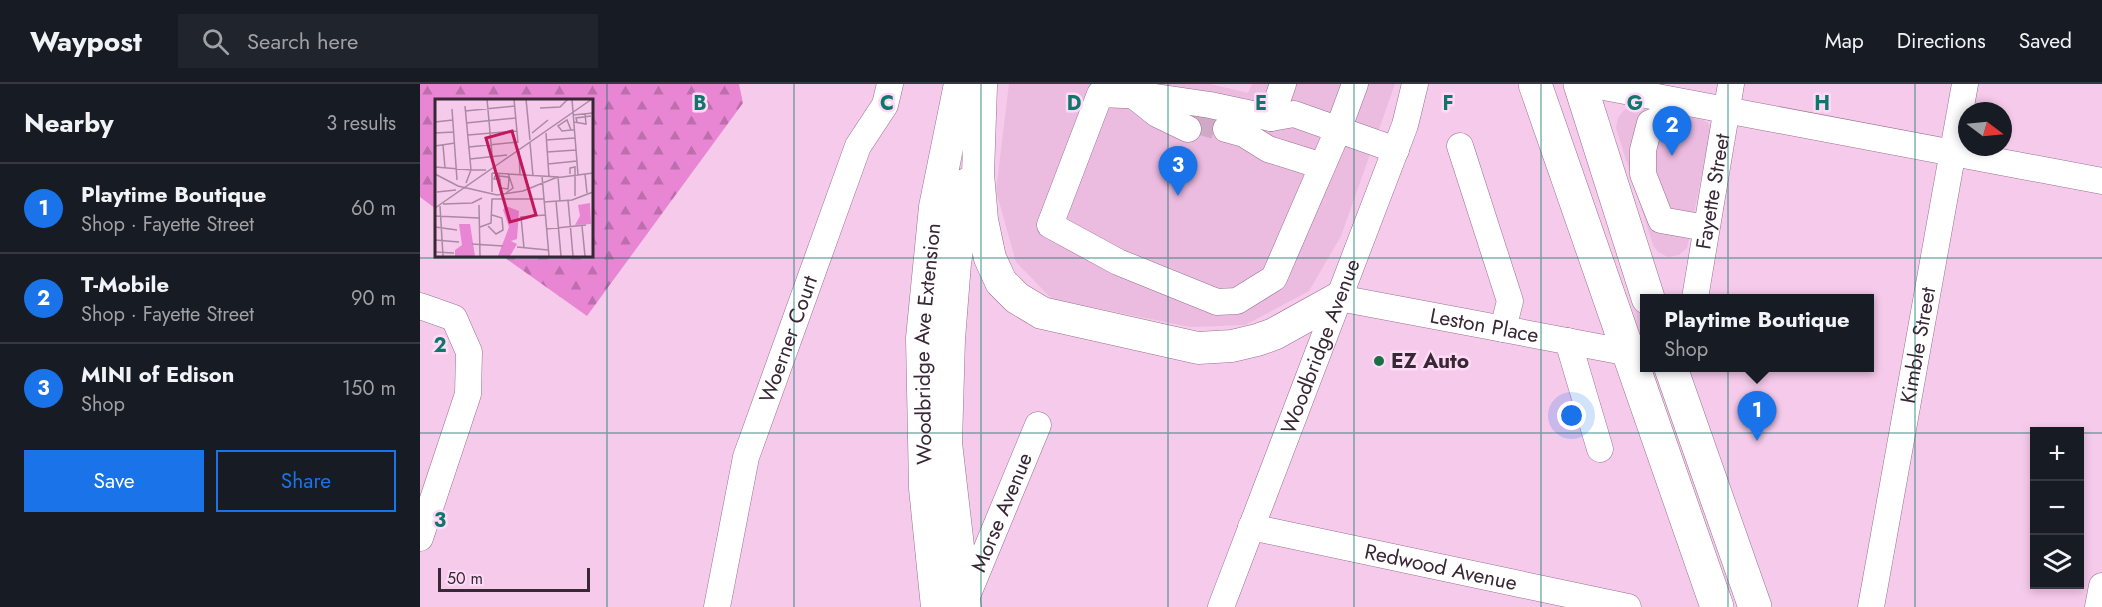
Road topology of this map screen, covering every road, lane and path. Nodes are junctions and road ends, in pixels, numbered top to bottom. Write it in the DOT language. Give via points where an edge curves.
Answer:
graph roads {
  1 [pos="890,84"];
  2 [pos="1283,84"];
  3 [pos="1355,84"];
  4 [pos="1415,84"];
  5 [pos="1435,84"];
  6 [pos="1518,84"];
  7 [pos="1580,84"];
  8 [pos="1588,84"];
  9 [pos="1731,84"];
  10 [pos="1965,84"];
  11 [pos="974,85"];
  12 [pos="1646,90"];
  13 [pos="1132,95"];
  14 [pos="1540,97"];
  15 [pos="1670,100"];
  16 [pos="1726,110"];
  17 [pos="1271,118"];
  18 [pos="1189,124"];
  19 [pos="1405,125"];
  20 [pos="1338,130"];
  21 [pos="1224,135"];
  22 [pos="1460,146"];
  23 [pos="1396,150"];
  24 [pos="1953,153"];
  25 [pos="1322,166"];
  26 [pos="2102,181"];
  27 [pos="1621,216"];
  28 [pos="1661,220"];
  29 [pos="1706,228"];
  30 [pos="1647,294"];
  31 [pos="1696,294"];
  32 [pos="1339,298"];
  33 [pos="420,306"];
  34 [pos="1503,329"];
  35 [pos="1568,341"];
  36 [pos="1630,353"];
  37 [pos="1678,376"];
  38 [pos="1038,425"];
  39 [pos="1600,449"];
  40 [pos="1251,527"];
  41 [pos="420,538"];
  42 [pos="2102,586"];
  43 [pos="956,605"];
  44 [pos="717,607"];
  45 [pos="1221,607"];
  46 [pos="1628,607"];
  47 [pos="1717,607"];
  48 [pos="1755,607"];
  49 [pos="1871,607"];
  50 [pos="2098,607"];
  1 -- 44 [label="street, Woerner Court" via="885,105 858,146 746,457"];
  2 -- 17 [label="street"];
  3 -- 20 [label="street"];
  4 -- 19 [label="street, Woodbridge Avenue"];
  5 -- 19 [label="street"];
  6 -- 14 [label="highway"];
  7 -- 27 [label="highway"];
  8 -- 12 [label="street"];
  9 -- 16 [label="street, Fayette Street"];
  10 -- 24 [label="street, Kimble Street"];
  11 -- 32 [label="main road" via="982,220 990,258 1001,282 1017,298 1042,313 1198,348 1232,345 1274,334"];
  11 -- 43 [label="main road, Woodbridge Ave Extension" via="949,339 946,443"];
  12 -- 15 [label="street"];
  13 -- 17 [label="street"];
  13 -- 18 [label="street" via="1157,114"];
  13 -- 25 [label="street" via="1101,94 1050,225 1118,262 1217,302 1237,301 1274,278"];
  14 -- 36 [label="highway"];
  15 -- 16 [label="street"];
  15 -- 28 [label="street" via="1662,118 1650,123 1643,150 1643,174"];
  16 -- 24 [label="street"];
  16 -- 29 [label="street, Fayette Street"];
  17 -- 20 [label="street" via="1293,114"];
  19 -- 23 [label="street, Woodbridge Avenue"];
  20 -- 23 [label="street"];
  20 -- 25 [label="street"];
  21 -- 25 [label="street" via="1244,134 1268,149"];
  22 -- 34 [label="street" via="1510,302"];
  23 -- 32 [label="street, Woodbridge Avenue"];
  24 -- 26 [label="street"];
  24 -- 49 [label="street, Kimble Street"];
  27 -- 28 [label="street"];
  27 -- 30 [label="highway"];
  28 -- 29 [label="street"];
  29 -- 31 [label="street, Fayette Street"];
  32 -- 34 [label="street, Leston Place"];
  32 -- 40 [label="street, Woodbridge Avenue"];
  33 -- 41 [label="street" via="454,318 469,352 468,394"];
  34 -- 35 [label="street, Leston Place"];
  35 -- 36 [label="street, Leston Place"];
  35 -- 39 [label="street"];
  36 -- 47 [label="highway"];
  37 -- 48 [label="highway"];
  38 -- 43 [label="street, Morse Avenue"];
  40 -- 45 [label="street, Woodbridge Avenue"];
  40 -- 46 [label="street, Redwood Avenue"];
  42 -- 50 [label="street"];
}
